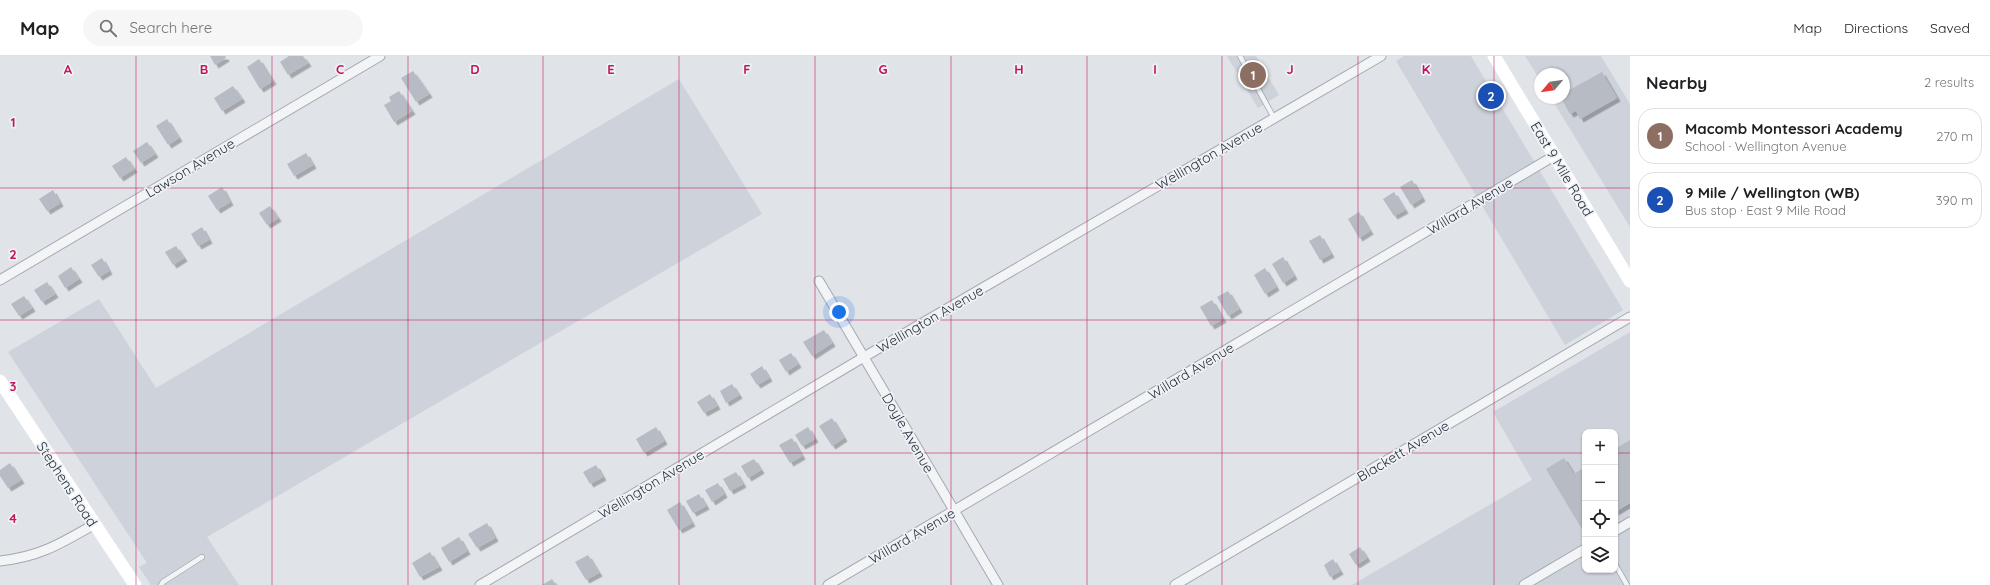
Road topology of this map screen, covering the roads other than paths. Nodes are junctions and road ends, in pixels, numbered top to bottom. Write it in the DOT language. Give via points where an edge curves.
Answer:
graph roads {
  1 [pos="380,56"];
  2 [pos="1240,56"];
  3 [pos="1381,56"];
  4 [pos="1494,56"];
  5 [pos="1274,118"];
  6 [pos="1554,156"];
  7 [pos="0,280"];
  8 [pos="819,281"];
  9 [pos="1630,281"];
  10 [pos="1630,317"];
  11 [pos="864,357"];
  12 [pos="0,382"];
  13 [pos="954,511"];
  14 [pos="1630,522"];
  15 [pos="93,525"];
  16 [pos="1618,529"];
  17 [pos="1582,551"];
  18 [pos="202,557"];
  19 [pos="0,561"];
  20 [pos="1618,569"];
  21 [pos="1537,582"];
  22 [pos="134,585"];
  23 [pos="161,585"];
  24 [pos="480,585"];
  25 [pos="828,585"];
  26 [pos="998,585"];
  27 [pos="1175,585"];
  28 [pos="1524,585"];
  29 [pos="1627,585"];
  1 -- 7 [label="street, Lawson Avenue"];
  2 -- 5 [label="lane"];
  3 -- 5 [label="street, Wellington Avenue"];
  4 -- 6 [label="main road, East 9 Mile Road"];
  5 -- 11 [label="street, Wellington Avenue"];
  6 -- 9 [label="main road, East 9 Mile Road"];
  6 -- 13 [label="street, Willard Avenue"];
  8 -- 11 [label="street, Doyle Avenue"];
  10 -- 27 [label="street, Blackett Avenue"];
  11 -- 13 [label="street, Doyle Avenue"];
  11 -- 24 [label="street, Wellington Avenue"];
  12 -- 15 [label="main road, Stephens Road"];
  13 -- 25 [label="street, Willard Avenue"];
  13 -- 26 [label="street, Doyle Avenue"];
  14 -- 16 [label="street"];
  15 -- 19 [label="street" via="48,551 24,559"];
  15 -- 22 [label="main road, Stephens Road"];
  17 -- 21 [label="street"];
  18 -- 23 [label="lane"];
  20 -- 29 [label="lane"];
  21 -- 28 [label="street"];
}
